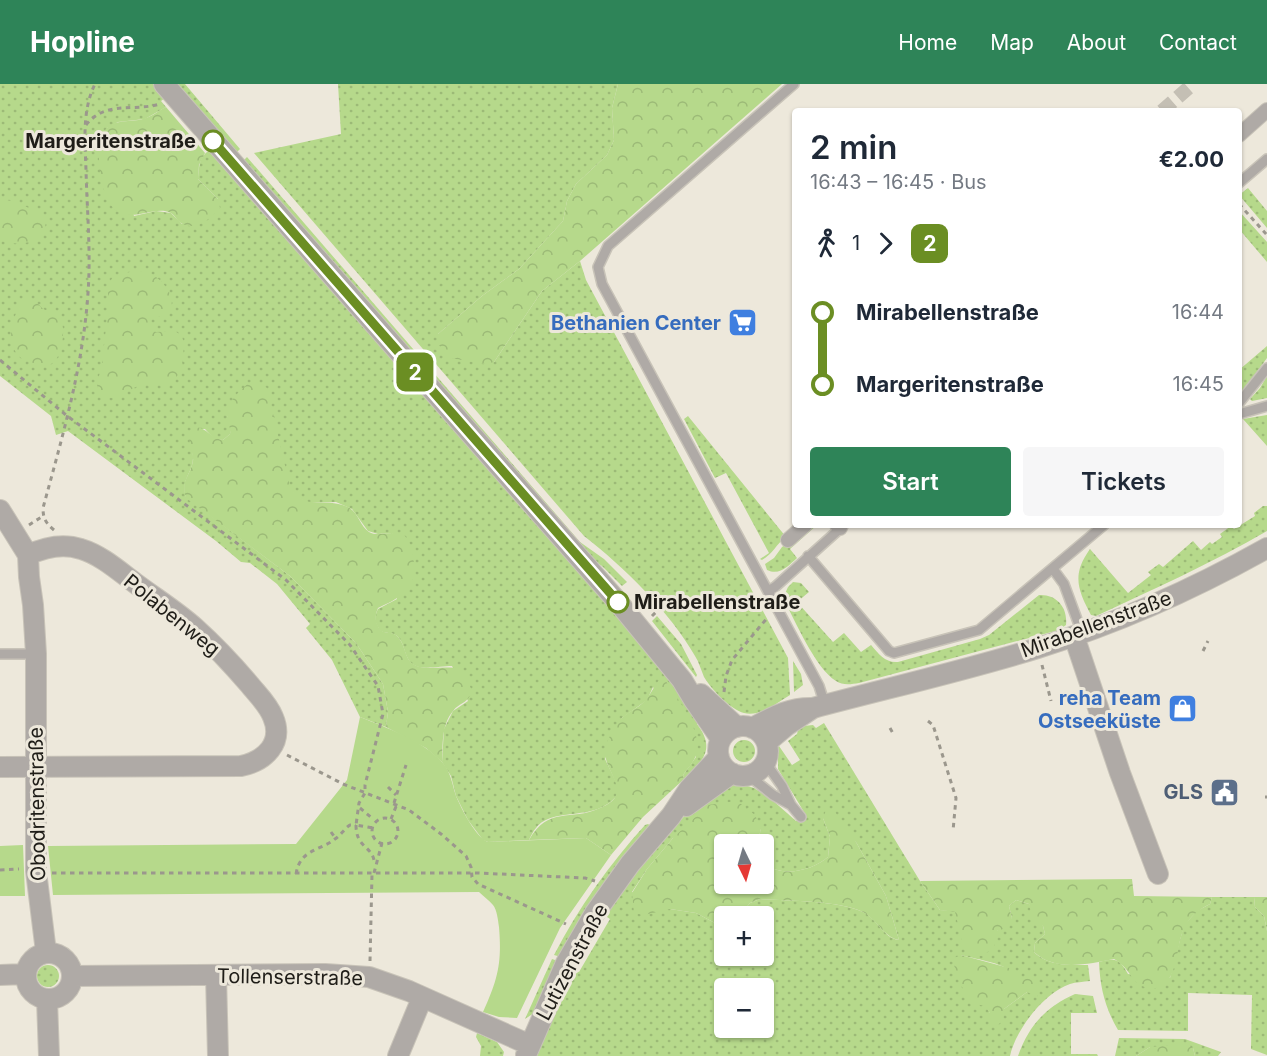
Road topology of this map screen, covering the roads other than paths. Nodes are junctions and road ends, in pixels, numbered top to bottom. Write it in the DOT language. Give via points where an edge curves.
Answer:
graph roads {
  1 [pos="794,84"];
  2 [pos="164,93"];
  3 [pos="1266,114"];
  4 [pos="1242,133"];
  5 [pos="1267,159"];
  6 [pos="1242,180"];
  7 [pos="1267,368"];
  8 [pos="1242,400"];
  9 [pos="1267,406"];
  10 [pos="1242,413"];
  11 [pos="3,522"];
  12 [pos="802,528"];
  13 [pos="838,528"];
  14 [pos="1101,528"];
  15 [pos="788,540"];
  16 [pos="1267,548"];
  17 [pos="28,555"];
  18 [pos="808,556"];
  19 [pos="1053,569"];
  20 [pos="768,591"];
  21 [pos="1078,634"];
  22 [pos="0,654"];
  23 [pos="36,654"];
  24 [pos="819,706"];
  25 [pos="767,742"];
  26 [pos="735,750"];
  27 [pos="765,762"];
  28 [pos="0,767"];
  29 [pos="35,767"];
  30 [pos="790,806"];
  31 [pos="801,817"];
  32 [pos="1158,874"];
  33 [pos="46,952"];
  34 [pos="25,974"];
  35 [pos="0,975"];
  36 [pos="216,975"];
  37 [pos="72,976"];
  38 [pos="422,998"];
  39 [pos="47,999"];
  40 [pos="528,1050"];
  41 [pos="50,1056"];
  42 [pos="218,1056"];
  43 [pos="398,1056"];
  1 -- 20 [label="lane" via="608,246 598,267 602,284"];
  2 -- 26 [label="street" via="618,602 682,680 702,694"];
  3 -- 4 [label="street"];
  5 -- 6 [label="lane"];
  7 -- 8 [label="lane"];
  9 -- 10 [label="lane"];
  11 -- 17 [label="street"];
  12 -- 15 [label="street"];
  13 -- 18 [label="lane"];
  14 -- 19 [label="lane"];
  16 -- 21 [label="street, Mirabellenstraße" via="1178,595"];
  17 -- 23 [label="street, Obodritenstraße"];
  17 -- 29 [label="street, Polabenweg" via="58,546 92,553 194,627 270,711 276,729 269,752 259,761 241,766"];
  18 -- 19 [label="lane" via="894,653 979,630"];
  18 -- 20 [label="lane"];
  19 -- 21 [label="lane" via="1064,584"];
  20 -- 24 [label="lane" via="819,686"];
  21 -- 24 [label="street, Mirabellenstraße"];
  21 -- 32 [label="street" via="1120,773"];
  22 -- 23 [label="lane"];
  23 -- 29 [label="street, Obodritenstraße"];
  24 -- 25 [label="street, Mirabellenstraße"];
  24 -- 26 [label="street, Mirabellenstraße" via="785,711"];
  25 -- 26 [label="street" via="763,736"];
  25 -- 27 [label="street"];
  26 -- 27 [label="street" via="761,768"];
  26 -- 30 [label="lane" via="772,795"];
  26 -- 40 [label="street, Lutizenstraße" via="689,789 595,913 566,963"];
  27 -- 30 [label="lane"];
  28 -- 29 [label="street"];
  29 -- 33 [label="street, Obodritenstraße" via="36,871"];
  30 -- 31 [label="lane"];
  33 -- 34 [label="street" via="30,962"];
  33 -- 37 [label="street" via="62,956"];
  34 -- 35 [label="street"];
  34 -- 39 [label="street" via="33,994"];
  36 -- 37 [label="street, Tollenserstraße"];
  36 -- 38 [label="street, Tollenserstraße" via="369,977"];
  36 -- 42 [label="street"];
  37 -- 39 [label="street" via="62,996"];
  38 -- 40 [label="street, Tollenserstraße"];
  38 -- 43 [label="street"];
  39 -- 41 [label="street"];
}
